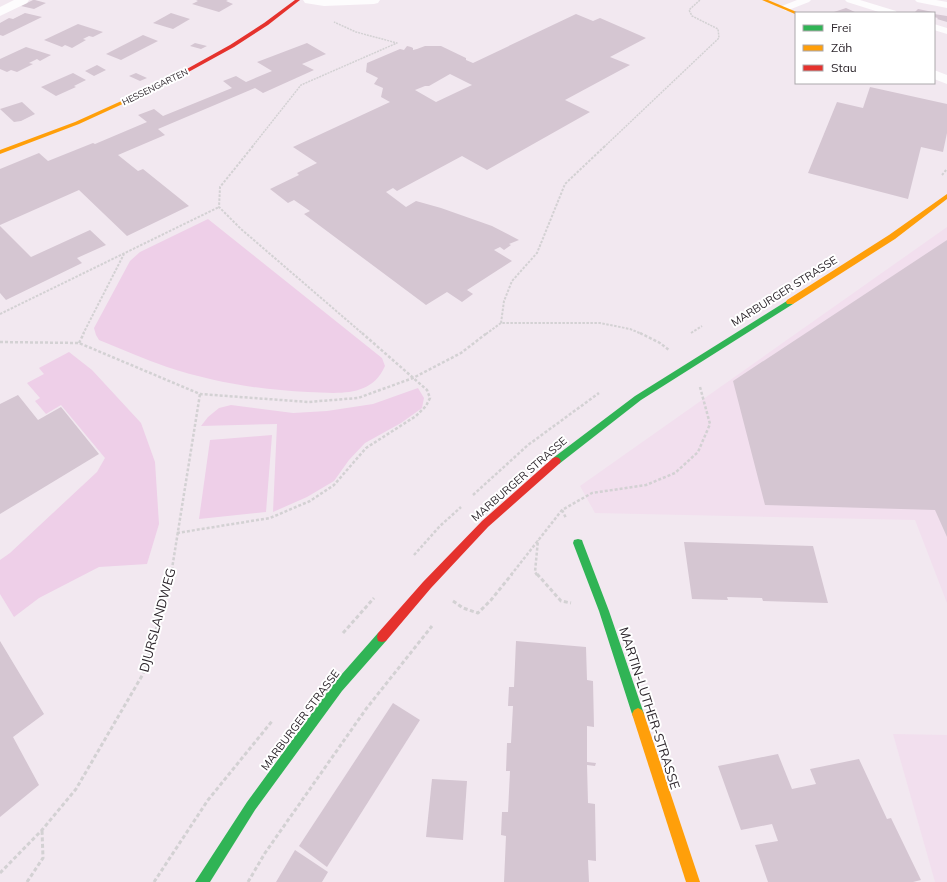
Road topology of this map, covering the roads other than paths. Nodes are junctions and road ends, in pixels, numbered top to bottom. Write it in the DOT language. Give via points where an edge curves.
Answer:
graph roads {
  1 [pos="23,0"];
  2 [pos="298,0"];
  3 [pos="309,0"];
  4 [pos="374,0"];
  5 [pos="764,0"];
  6 [pos="806,0"];
  7 [pos="850,0"];
  8 [pos="920,0"];
  9 [pos="947,4"];
  10 [pos="786,8"];
  11 [pos="0,12"];
  12 [pos="795,12"];
  13 [pos="889,12"];
  14 [pos="935,27"];
  15 [pos="947,31"];
  16 [pos="935,74"];
  17 [pos="947,80"];
  18 [pos="0,152"];
  19 [pos="947,196"];
  20 [pos="578,543"];
  21 [pos="202,882"];
  22 [pos="693,882"];
  1 -- 11 [label="street"];
  2 -- 18 [label="main road, HESSENGARTEN" via="250,36 176,78 129,101"];
  3 -- 4 [label="street"];
  5 -- 10 [label="main road"];
  6 -- 10 [label="lane"];
  7 -- 13 [label="lane"];
  8 -- 9 [label="lane"];
  10 -- 12 [label="main road"];
  14 -- 15 [label="lane"];
  16 -- 17 [label="street"];
  19 -- 21 [label="main road, MARBURGER STRASSE" via="892,237 638,398 562,456 485,524 427,585 338,687 251,806"];
  20 -- 22 [label="main road, MARTIN-LUTHER-STRASSE" via="604,611"];
}
